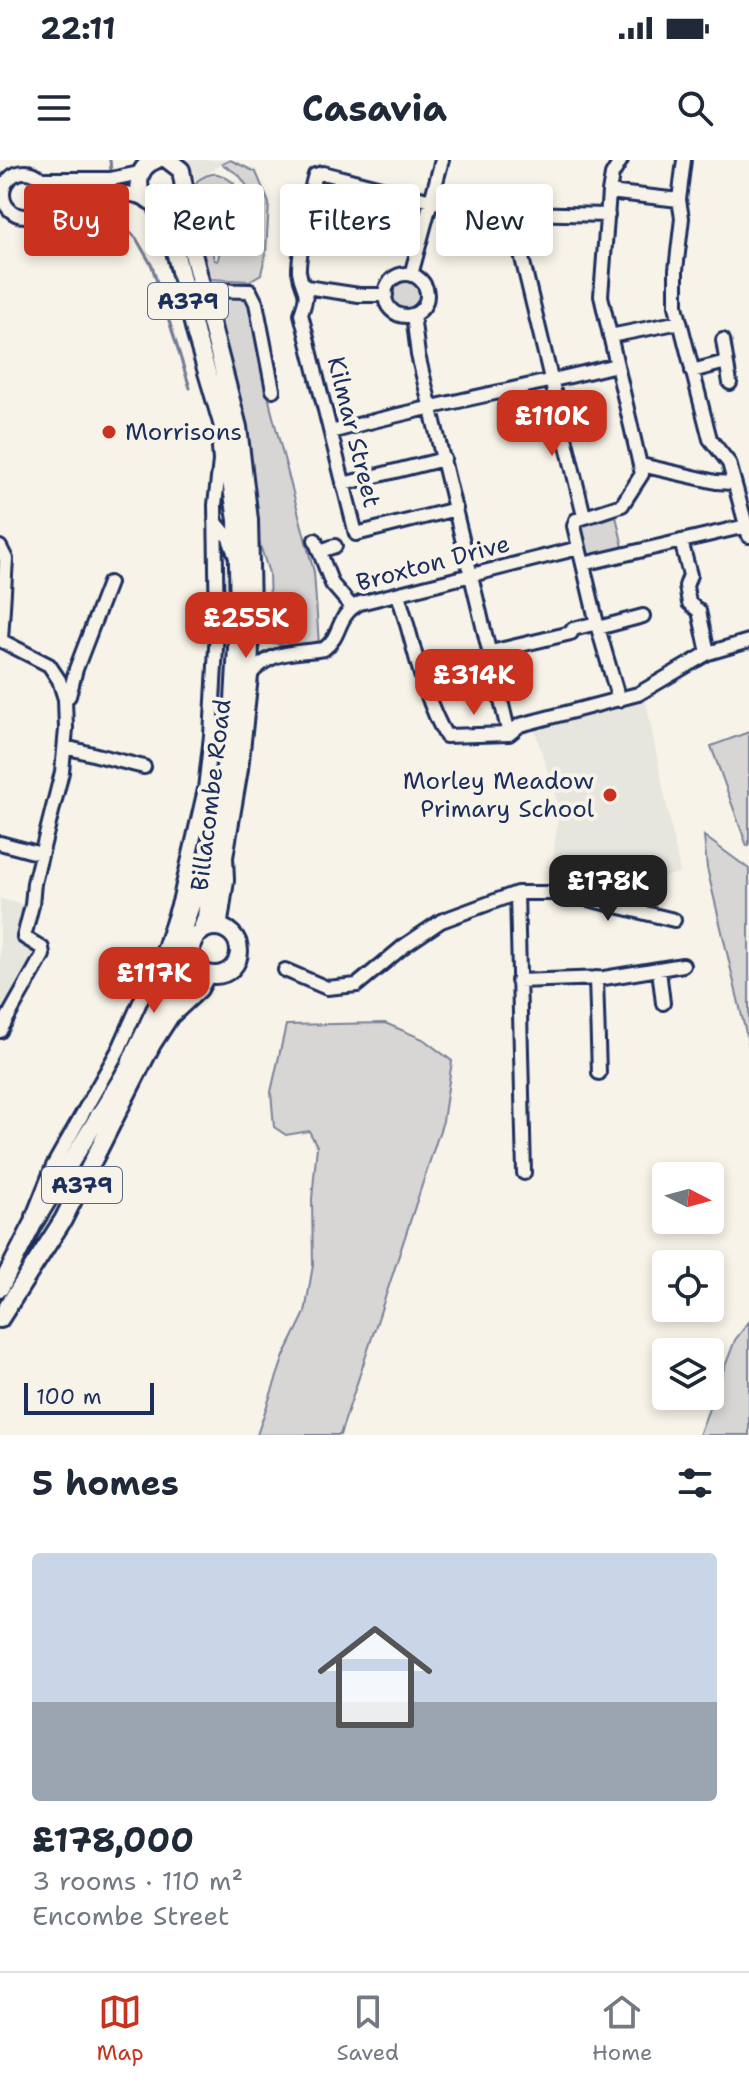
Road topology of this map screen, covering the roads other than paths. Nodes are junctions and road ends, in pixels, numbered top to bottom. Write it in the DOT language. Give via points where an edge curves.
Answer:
graph roads {
  1 [pos="34,160"];
  2 [pos="311,160"];
  3 [pos="442,160"];
  4 [pos="621,160"];
  5 [pos="684,160"];
  6 [pos="173,161"];
  7 [pos="148,164"];
  8 [pos="0,169"];
  9 [pos="20,169"];
  10 [pos="315,175"];
  11 [pos="39,177"];
  12 [pos="42,184"];
  13 [pos="183,184"];
  14 [pos="2,191"];
  15 [pos="609,192"];
  16 [pos="145,193"];
  17 [pos="432,199"];
  18 [pos="436,200"];
  19 [pos="679,200"];
  20 [pos="6,212"];
  21 [pos="553,214"];
  22 [pos="608,215"];
  23 [pos="176,256"];
  24 [pos="194,256"];
  25 [pos="522,256"];
  26 [pos="411,275"];
  27 [pos="306,287"];
  28 [pos="202,290"];
  29 [pos="386,295"];
  30 [pos="413,315"];
  31 [pos="680,322"];
  32 [pos="610,336"];
  33 [pos="723,340"];
  34 [pos="726,362"];
  35 [pos="616,365"];
  36 [pos="692,371"];
  37 [pos="552,381"];
  38 [pos="730,383"];
  39 [pos="273,390"];
  40 [pos="214,400"];
  41 [pos="431,407"];
  42 [pos="331,432"];
  43 [pos="444,459"];
  44 [pos="641,465"];
  45 [pos="733,483"];
  46 [pos="343,484"];
  47 [pos="456,509"];
  48 [pos="584,516"];
  49 [pos="215,521"];
  50 [pos="747,531"];
  51 [pos="681,541"];
  52 [pos="335,546"];
  53 [pos="0,547"];
  54 [pos="579,548"];
  55 [pos="583,564"];
  56 [pos="238,566"];
  57 [pos="473,579"];
  58 [pos="109,583"];
  59 [pos="398,595"];
  60 [pos="352,607"];
  61 [pos="643,616"];
  62 [pos="598,626"];
  63 [pos="251,633"];
  64 [pos="0,640"];
  65 [pos="749,641"];
  66 [pos="491,652"];
  67 [pos="708,653"];
  68 [pos="273,656"];
  69 [pos="249,676"];
  70 [pos="65,699"];
  71 [pos="619,700"];
  72 [pos="509,734"];
  73 [pos="65,747"];
  74 [pos="144,767"];
  75 [pos="216,821"];
  76 [pos="0,843"];
  77 [pos="41,854"];
  78 [pos="517,893"];
  79 [pos="674,920"];
  80 [pos="221,927"];
  81 [pos="201,932"];
  82 [pos="683,965"];
  83 [pos="201,968"];
  84 [pos="285,970"];
  85 [pos="659,970"];
  86 [pos="518,977"];
  87 [pos="596,978"];
  88 [pos="663,1003"];
  89 [pos="0,1031"];
  90 [pos="126,1071"];
  91 [pos="599,1073"];
  92 [pos="92,1163"];
  93 [pos="524,1173"];
  94 [pos="44,1196"];
  95 [pos="63,1220"];
  96 [pos="19,1251"];
  97 [pos="0,1288"];
  98 [pos="0,1319"];
  1 -- 11 [label="street"];
  2 -- 10 [label="street"];
  3 -- 17 [label="street"];
  4 -- 15 [label="street"];
  5 -- 19 [label="street"];
  6 -- 13 [label="main road, A379"];
  7 -- 11 [label="street" via="111,179"];
  7 -- 16 [label="main road, A379" via="138,182"];
  8 -- 9 [label="street"];
  9 -- 11 [label="street"];
  9 -- 14 [label="street"];
  10 -- 17 [label="street"];
  10 -- 27 [label="street, Kilmar Street" via="299,269"];
  11 -- 12 [label="street"];
  14 -- 20 [label="street"];
  15 -- 19 [label="street"];
  15 -- 22 [label="street"];
  17 -- 18 [label="street"];
  17 -- 26 [label="street"];
  19 -- 31 [label="street" via="675,296"];
  21 -- 22 [label="street"];
  22 -- 32 [label="street" via="601,296"];
  23 -- 40 [label="main road, Billacombe Road / A379"];
  24 -- 28 [label="main road, Billacombe Road / A379"];
  25 -- 37 [label="street"];
  26 -- 29 [label="street" via="394,278"];
  26 -- 30 [label="street" via="423,282 427,294 424,307"];
  27 -- 29 [label="street"];
  27 -- 42 [label="street, Kilmar Street" via="301,314"];
  28 -- 39 [label="street" via="250,291"];
  28 -- 63 [label="main road, Billacombe Road / A379" via="231,397 244,471"];
  29 -- 30 [label="street" via="395,313"];
  30 -- 41 [label="street"];
  31 -- 32 [label="street"];
  31 -- 36 [label="street"];
  32 -- 35 [label="street"];
  33 -- 34 [label="street"];
  34 -- 36 [label="street"];
  34 -- 38 [label="street"];
  35 -- 37 [label="street"];
  35 -- 44 [label="street"];
  36 -- 45 [label="street" via="710,439 729,463"];
  37 -- 41 [label="street"];
  37 -- 48 [label="street"];
  40 -- 49 [label="street, Billacombe Road" via="220,461"];
  40 -- 56 [label="main road, Billacombe Road / A379" via="231,469"];
  41 -- 42 [label="street"];
  41 -- 43 [label="street"];
  42 -- 46 [label="street, Kilmar Street"];
  43 -- 46 [label="street"];
  43 -- 47 [label="street"];
  44 -- 45 [label="street"];
  44 -- 48 [label="street" via="642,474 618,508"];
  45 -- 50 [label="street"];
  46 -- 47 [label="street, Kilmar Street" via="356,534"];
  47 -- 57 [label="street"];
  48 -- 54 [label="street" via="574,526"];
  49 -- 56 [label="street, Billacombe Road" via="229,538"];
  49 -- 94 [label="street, Billacombe Road" via="217,630 211,736 205,789 179,902 119,1049 53,1166"];
  50 -- 51 [label="street"];
  51 -- 55 [label="street"];
  51 -- 67 [label="street" via="690,575 689,603 699,611"];
  52 -- 60 [label="street" via="318,545 332,584"];
  53 -- 64 [label="street" via="6,559"];
  54 -- 55 [label="street"];
  54 -- 57 [label="street, Broxton Drive"];
  55 -- 62 [label="street"];
  56 -- 75 [label="main road, Billacombe Road / A379" via="233,718"];
  57 -- 59 [label="street, Broxton Drive"];
  57 -- 66 [label="street"];
  58 -- 70 [label="street"];
  59 -- 60 [label="street, Broxton Drive"];
  59 -- 72 [label="street" via="432,713 446,736"];
  60 -- 68 [label="street, Broxton Drive" via="324,649"];
  61 -- 62 [label="street"];
  62 -- 66 [label="street"];
  62 -- 71 [label="street"];
  63 -- 68 [label="street" via="259,648"];
  63 -- 69 [label="main road, Billacombe Road / A379"];
  64 -- 70 [label="street" via="49,665"];
  65 -- 67 [label="street"];
  66 -- 72 [label="street"];
  67 -- 71 [label="street" via="660,683"];
  68 -- 69 [label="street"];
  69 -- 80 [label="main road, Billacombe Road / A379" via="224,857"];
  70 -- 73 [label="street"];
  71 -- 72 [label="street" via="520,725"];
  73 -- 74 [label="street"];
  73 -- 77 [label="street"];
  75 -- 81 [label="main road, Billacombe Road / A379"];
  75 -- 90 [label="main road, Billacombe Road" via="158,1004"];
  76 -- 77 [label="street"];
  77 -- 89 [label="street" via="24,937 42,948 43,955"];
  78 -- 79 [label="street" via="563,893"];
  78 -- 84 [label="street" via="441,921 357,985 327,988"];
  78 -- 86 [label="street"];
  80 -- 81 [label="main road, Billacombe Road"];
  80 -- 83 [label="main road, Billacombe Road / A379" via="238,942 238,957 223,973"];
  81 -- 83 [label="main road, Billacombe Road / A379" via="191,948"];
  82 -- 85 [label="street"];
  83 -- 90 [label="main road, Billacombe Road / A379"];
  83 -- 92 [label="main road, Billacombe Road / A379" via="199,989 170,1016 152,1044"];
  85 -- 87 [label="street"];
  85 -- 88 [label="street"];
  86 -- 87 [label="street"];
  86 -- 93 [label="street"];
  87 -- 91 [label="street"];
  90 -- 94 [label="main road, Billacombe Road / A379"];
  92 -- 94 [label="main road, A379" via="63,1207"];
  92 -- 95 [label="main road, Billacombe Road / A379"];
  94 -- 96 [label="main road, Billacombe Road / A379"];
  95 -- 96 [label="main road, A379" via="42,1220"];
  95 -- 98 [label="main road, Billacombe Road / A379"];
  96 -- 97 [label="main road, Billacombe Road / A379"];
}
